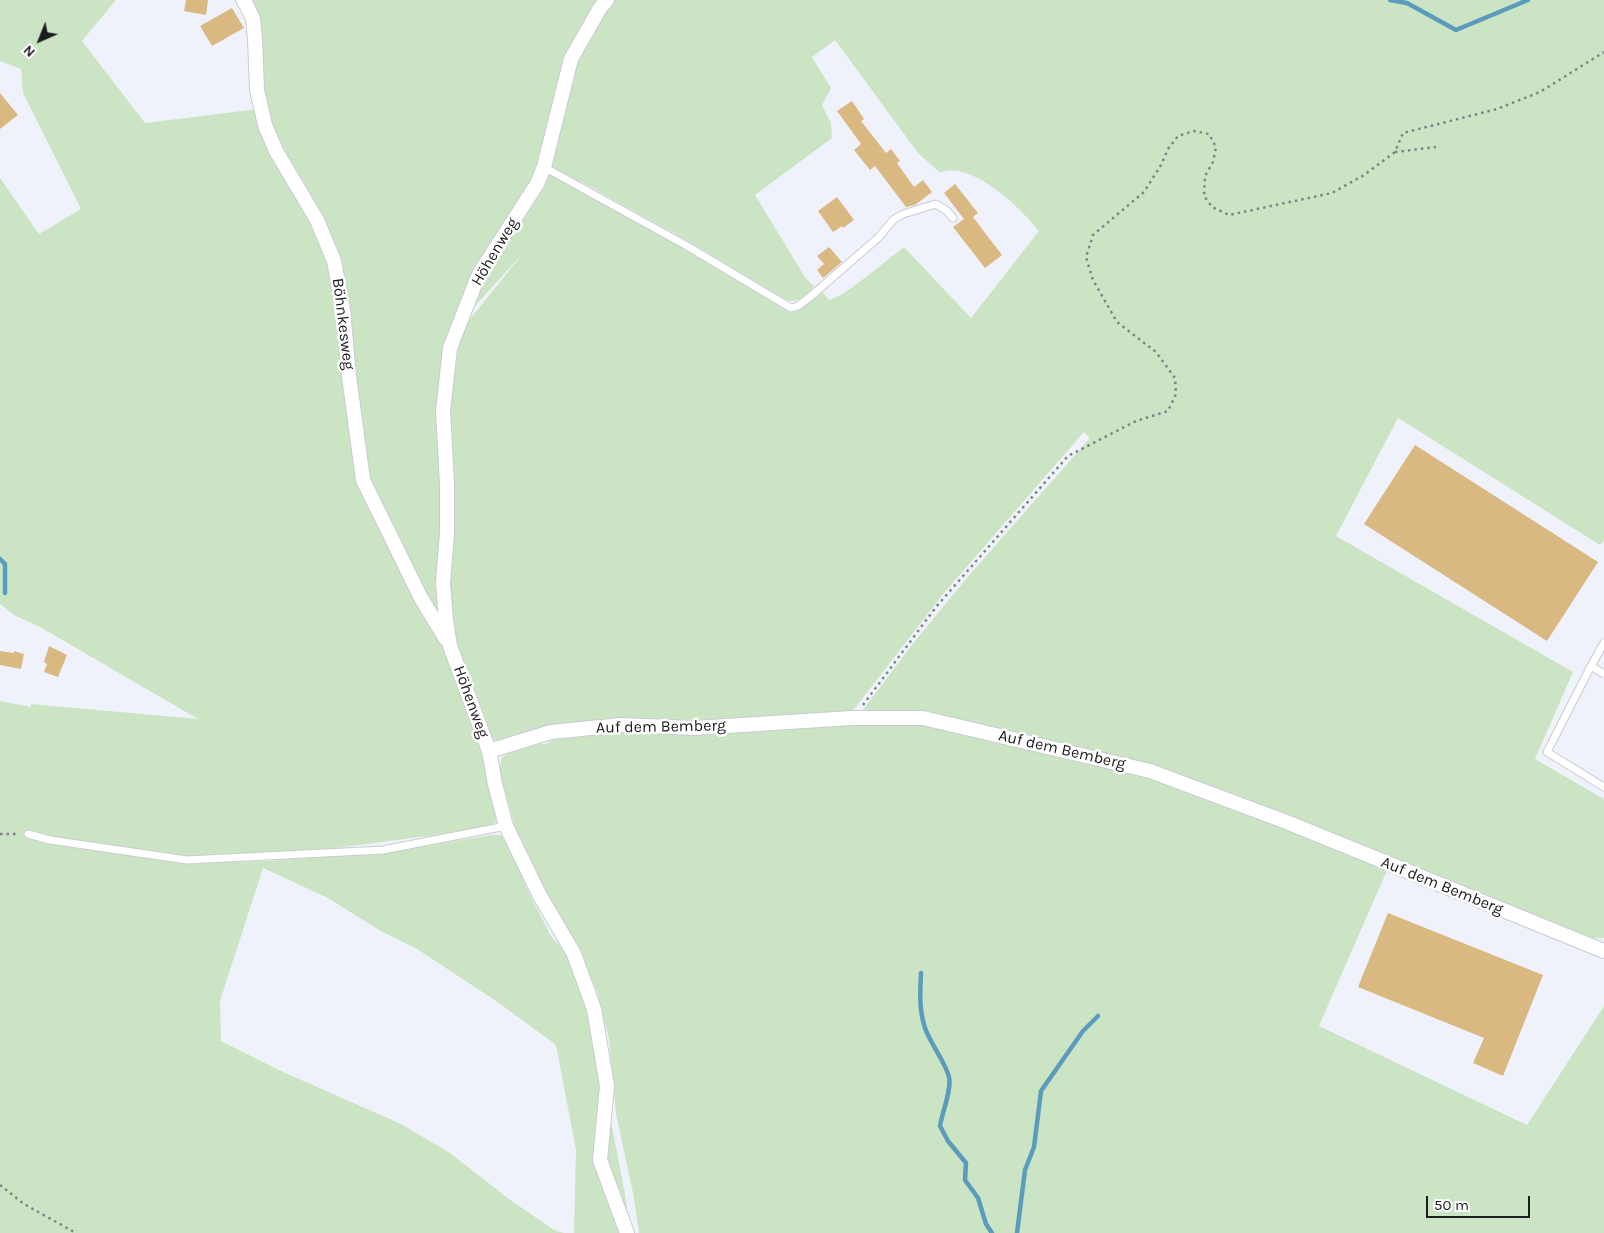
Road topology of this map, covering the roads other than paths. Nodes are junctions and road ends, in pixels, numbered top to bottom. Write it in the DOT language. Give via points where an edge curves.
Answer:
graph roads {
  1 [pos="243,0"];
  2 [pos="607,0"];
  3 [pos="544,167"];
  4 [pos="953,218"];
  5 [pos="1604,643"];
  6 [pos="450,646"];
  7 [pos="1591,666"];
  8 [pos="1604,674"];
  9 [pos="489,751"];
  10 [pos="1604,787"];
  11 [pos="506,826"];
  12 [pos="28,834"];
  13 [pos="1604,951"];
  14 [pos="628,1233"];
  1 -- 6 [label="street, Böhnkesweg" via="252,19 257,90 265,125 276,151 317,220 334,261 343,309 363,480 421,598"];
  2 -- 3 [label="street, Höhenweg" via="571,59"];
  3 -- 4 [label="lane" via="791,308 810,297 903,214 936,204"];
  3 -- 6 [label="street, Höhenweg" via="537,184 479,274 450,348 443,411 448,484 443,583"];
  5 -- 7 [label="lane"];
  6 -- 9 [label="street, Höhenweg"];
  7 -- 8 [label="lane"];
  7 -- 10 [label="lane" via="1547,752"];
  9 -- 11 [label="street, Höhenweg"];
  9 -- 13 [label="street, Auf dem Bemberg" via="551,732 621,725 695,728 852,718 923,718 1150,771 1284,821"];
  11 -- 12 [label="lane" via="383,850 187,860"];
  11 -- 14 [label="street, Höhenweg" via="539,894 574,954 594,1009 607,1086 600,1160"];
}
